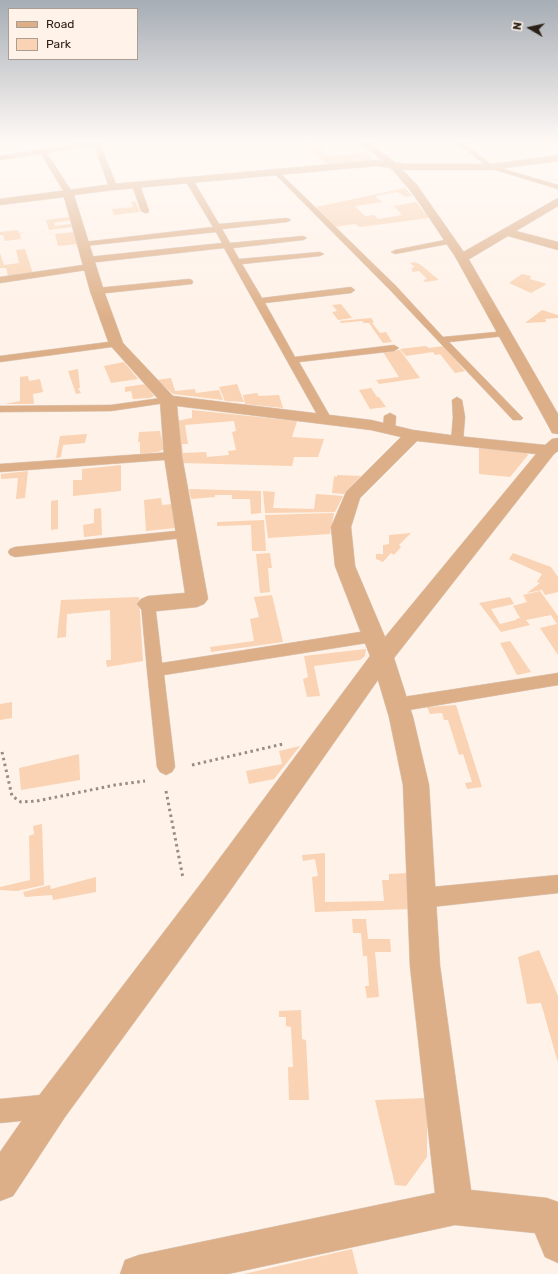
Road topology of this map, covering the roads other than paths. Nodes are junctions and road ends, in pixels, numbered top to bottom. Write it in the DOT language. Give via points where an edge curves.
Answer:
graph roads {
  1 [pos="11,200"];
  2 [pos="71,200"];
  3 [pos="141,200"];
  4 [pos="201,200"];
  5 [pos="305,200"];
  6 [pos="422,200"];
  7 [pos="558,201"];
  8 [pos="0,202"];
  9 [pos="145,212"];
  10 [pos="287,220"];
  11 [pos="218,228"];
  12 [pos="508,232"];
  13 [pos="303,238"];
  14 [pos="450,241"];
  15 [pos="84,244"];
  16 [pos="227,246"];
  17 [pos="558,246"];
  18 [pos="395,252"];
  19 [pos="320,254"];
  20 [pos="462,258"];
  21 [pos="237,262"];
  22 [pos="89,264"];
  23 [pos="0,280"];
  24 [pos="189,282"];
  25 [pos="351,290"];
  26 [pos="97,292"];
  27 [pos="259,301"];
  28 [pos="504,333"];
  29 [pos="441,340"];
  30 [pos="116,344"];
  31 [pos="394,348"];
  32 [pos="0,359"];
  33 [pos="292,360"];
  34 [pos="168,400"];
  35 [pos="457,400"];
  36 [pos="0,409"];
  37 [pos="325,418"];
  38 [pos="516,418"];
  39 [pos="397,427"];
  40 [pos="556,436"];
  41 [pos="457,441"];
  42 [pos="173,456"];
  43 [pos="0,468"];
  44 [pos="186,534"];
  45 [pos="15,552"];
  46 [pos="148,604"];
  47 [pos="378,647"];
  48 [pos="155,670"];
  49 [pos="558,679"];
  50 [pos="397,705"];
  51 [pos="165,774"];
  52 [pos="558,884"];
  53 [pos="422,898"];
  54 [pos="53,1105"];
  55 [pos="0,1110"];
  56 [pos="0,1183"];
  57 [pos="454,1207"];
  58 [pos="558,1244"];
  59 [pos="139,1274"];
  1 -- 8 [label="street"];
  2 -- 15 [label="street"];
  3 -- 9 [label="lane"];
  4 -- 11 [label="lane"];
  5 -- 29 [label="lane"];
  6 -- 14 [label="street"];
  7 -- 12 [label="street"];
  10 -- 11 [label="lane"];
  11 -- 15 [label="lane"];
  11 -- 16 [label="lane"];
  12 -- 17 [label="street"];
  12 -- 20 [label="street"];
  13 -- 16 [label="lane"];
  14 -- 18 [label="lane"];
  14 -- 20 [label="street"];
  15 -- 22 [label="street"];
  16 -- 21 [label="lane"];
  16 -- 22 [label="lane"];
  19 -- 21 [label="lane"];
  20 -- 28 [label="street"];
  21 -- 27 [label="lane"];
  22 -- 23 [label="lane"];
  22 -- 26 [label="street"];
  24 -- 26 [label="lane"];
  25 -- 27 [label="lane"];
  26 -- 30 [label="street"];
  27 -- 33 [label="lane"];
  28 -- 29 [label="lane"];
  28 -- 40 [label="street"];
  29 -- 38 [label="lane"];
  30 -- 32 [label="lane"];
  30 -- 34 [label="street"];
  31 -- 33 [label="lane"];
  33 -- 37 [label="lane"];
  34 -- 36 [label="lane" via="111,408"];
  34 -- 37 [label="street"];
  34 -- 42 [label="street"];
  35 -- 41 [label="lane"];
  37 -- 39 [label="street"];
  39 -- 41 [label="street"];
  39 -- 47 [label="street" via="352,496 341,527 345,566"];
  40 -- 41 [label="street"];
  40 -- 47 [label="street"];
  42 -- 43 [label="lane"];
  42 -- 44 [label="street"];
  44 -- 45 [label="lane"];
  44 -- 46 [label="street" via="197,599"];
  46 -- 48 [label="lane"];
  47 -- 48 [label="lane"];
  47 -- 50 [label="street"];
  47 -- 54 [label="street" via="318,745"];
  48 -- 51 [label="lane"];
  49 -- 50 [label="lane"];
  50 -- 53 [label="street" via="416,785"];
  52 -- 53 [label="lane"];
  53 -- 57 [label="street" via="425,966"];
  54 -- 55 [label="lane"];
  54 -- 56 [label="street"];
  57 -- 58 [label="street" via="547,1216"];
  57 -- 59 [label="street"];
}
